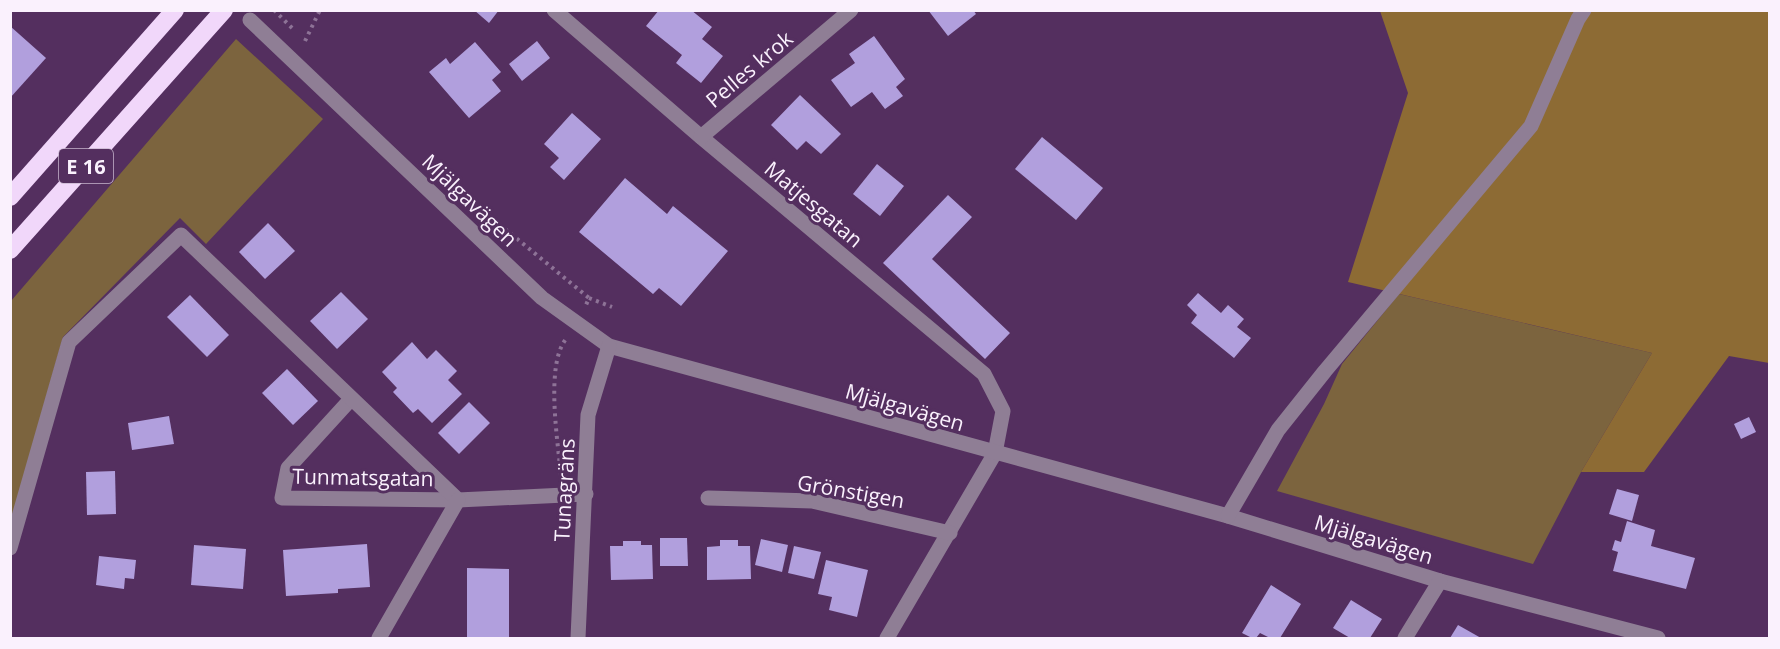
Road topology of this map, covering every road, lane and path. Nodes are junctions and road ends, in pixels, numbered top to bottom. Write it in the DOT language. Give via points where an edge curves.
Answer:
graph roads {
  1 [pos="176,10"];
  2 [pos="224,10"];
  3 [pos="274,10"];
  4 [pos="320,10"];
  5 [pos="555,10"];
  6 [pos="851,10"];
  7 [pos="1584,10"];
  8 [pos="250,20"];
  9 [pos="305,41"];
  10 [pos="313,49"];
  11 [pos="701,137"];
  12 [pos="10,196"];
  13 [pos="474,204"];
  14 [pos="10,250"];
  15 [pos="589,298"];
  16 [pos="612,307"];
  17 [pos="579,325"];
  18 [pos="609,346"];
  19 [pos="351,399"];
  20 [pos="995,453"];
  21 [pos="562,494"];
  22 [pos="586,494"];
  23 [pos="708,498"];
  24 [pos="458,500"];
  25 [pos="1228,516"];
  26 [pos="950,533"];
  27 [pos="10,548"];
  28 [pos="1440,580"];
  29 [pos="379,639"];
  30 [pos="578,639"];
  31 [pos="888,639"];
  32 [pos="1405,639"];
  33 [pos="1658,639"];
  1 -- 12 [label="highway, E 16"];
  2 -- 14 [label="highway, E 16"];
  3 -- 9 [label="path"];
  4 -- 9 [label="path"];
  5 -- 11 [label="street, Matjesgatan"];
  6 -- 11 [label="street, Pelles krok"];
  7 -- 25 [label="street" via="1531,126 1278,430"];
  8 -- 17 [label="street, Mjälgavägen" via="542,298"];
  9 -- 10 [label="path"];
  11 -- 20 [label="street, Matjesgatan" via="984,374 1003,411"];
  13 -- 15 [label="path"];
  15 -- 16 [label="path"];
  15 -- 17 [label="path"];
  17 -- 18 [label="street, Mjälgavägen"];
  17 -- 21 [label="path" via="561,345 554,380"];
  18 -- 20 [label="street, Mjälgavägen"];
  18 -- 22 [label="street, Tunagräns" via="588,415"];
  19 -- 24 [label="street, Tunmatsgatan"];
  19 -- 24 [label="street, Tunmatsgatan" via="288,468 282,498"];
  19 -- 27 [label="street, Tunmatsgatan" via="181,235 69,342"];
  20 -- 25 [label="street, Mjälgavägen"];
  20 -- 26 [label="street"];
  21 -- 22 [label="street, Tunmatsgatan"];
  21 -- 24 [label="street, Tunmatsgatan"];
  22 -- 30 [label="street, Tunagräns"];
  23 -- 26 [label="street, Grönstigen" via="812,501"];
  24 -- 29 [label="street"];
  25 -- 28 [label="street, Mjälgavägen"];
  26 -- 31 [label="street"];
  28 -- 32 [label="street"];
  28 -- 33 [label="street, Mjälgavägen"];
}
